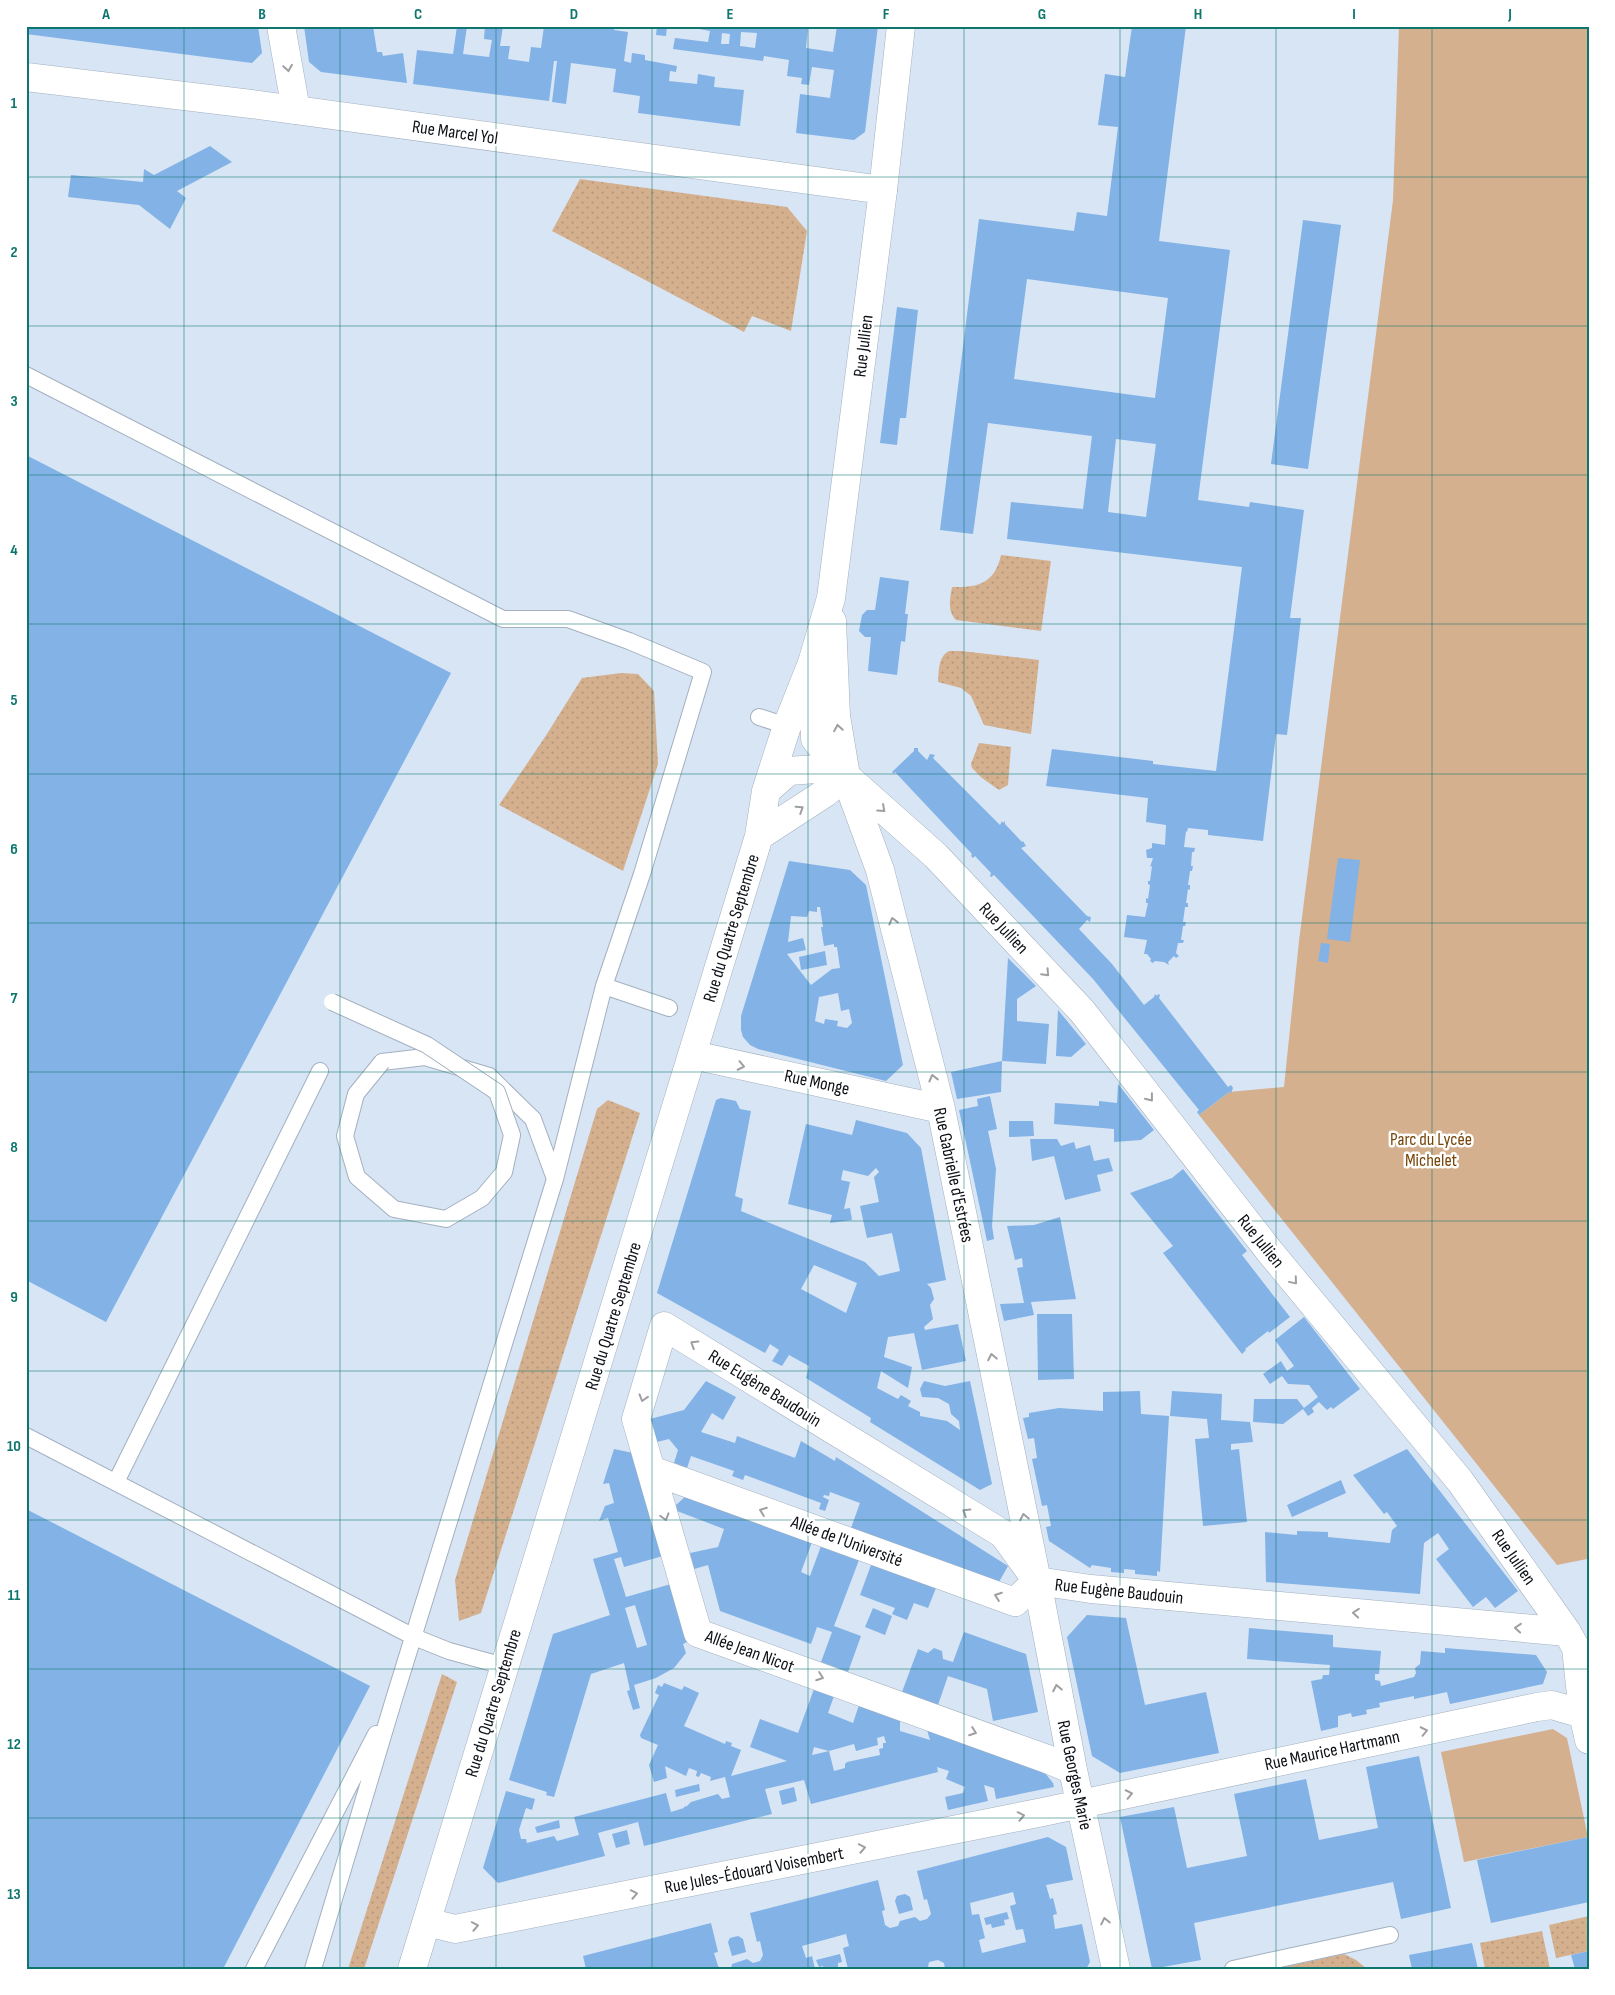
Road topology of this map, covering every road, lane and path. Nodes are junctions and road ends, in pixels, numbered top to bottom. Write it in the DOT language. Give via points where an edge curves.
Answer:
graph roads {
  1 [pos="282,26"];
  2 [pos="901,26"];
  3 [pos="26,77"];
  4 [pos="296,110"];
  5 [pos="883,190"];
  6 [pos="26,375"];
  7 [pos="831,598"];
  8 [pos="812,663"];
  9 [pos="759,717"];
  10 [pos="787,726"];
  11 [pos="846,776"];
  12 [pos="766,791"];
  13 [pos="759,836"];
  14 [pos="928,849"];
  15 [pos="880,870"];
  16 [pos="604,986"];
  17 [pos="332,1002"];
  18 [pos="669,1008"];
  19 [pos="693,1056"];
  20 [pos="320,1071"];
  21 [pos="941,1109"];
  22 [pos="555,1179"];
  23 [pos="664,1326"];
  24 [pos="26,1436"];
  25 [pos="651,1470"];
  26 [pos="116,1482"];
  27 [pos="1037,1582"];
  28 [pos="414,1637"];
  29 [pos="1571,1640"];
  30 [pos="504,1666"];
  31 [pos="394,1699"];
  32 [pos="1586,1727"];
  33 [pos="1073,1770"];
  34 [pos="1081,1804"];
  35 [pos="427,1922"];
  36 [pos="1390,1935"];
  37 [pos="254,1969"];
  38 [pos="313,1969"];
  39 [pos="412,1969"];
  40 [pos="1116,1969"];
  41 [pos="1232,1969"];
  1 -- 4 [label="street, one-way"];
  2 -- 5 [label="street, Rue Jullien"];
  3 -- 4 [label="street, Rue Marcel Yol"];
  4 -- 5 [label="street, Rue Marcel Yol"];
  5 -- 7 [label="street, Rue Jullien"];
  6 -- 16 [label="lane" via="503,619 568,619 703,672 642,874"];
  7 -- 8 [label="street, Rue Jullien"];
  11 -- 7 [label="street, one-way" via="836,716"];
  8 -- 10 [label="street, Rue du Quatre Septembre"];
  8 -- 11 [label="street" via="815,739"];
  9 -- 10 [label="lane"];
  10 -- 12 [label="street, Rue du Quatre Septembre"];
  11 -- 12 [label="street" via="816,769 789,771"];
  13 -- 11 [label="street, one-way"];
  11 -- 14 [label="street, Rue Jullien, one-way"];
  11 -- 15 [label="street, Rue Gabrielle d'Estrées"];
  12 -- 13 [label="street, Rue du Quatre Septembre"];
  13 -- 19 [label="street, Rue du Quatre Septembre"];
  14 -- 15 [label="street" via="900,847 890,853"];
  14 -- 29 [label="street, Rue Jullien, one-way" via="1082,1012 1270,1252 1460,1481"];
  21 -- 15 [label="street, Rue Gabrielle d'Estrées, one-way"];
  16 -- 18 [label="lane"];
  16 -- 22 [label="lane"];
  17 -- 22 [label="lane, bridge" via="427,1045 497,1092 512,1135 504,1172 482,1198 446,1220 394,1209 357,1177 345,1136 356,1094 382,1062 425,1057 489,1076 533,1120"];
  19 -- 21 [label="street, Rue Monge, one-way"];
  19 -- 30 [label="street, Rue du Quatre Septembre"];
  20 -- 26 [label="lane"];
  27 -- 21 [label="street, Rue Gabrielle d'Estrées, one-way"];
  22 -- 28 [label="lane"];
  23 -- 25 [label="street, Allée Jean Nicot, one-way" via="636,1419"];
  27 -- 23 [label="street, Rue Eugène Baudouin, one-way" via="1003,1534"];
  24 -- 26 [label="lane"];
  27 -- 25 [label="street, Allée de l'Université, one-way" via="1015,1602"];
  25 -- 33 [label="street, Allée Jean Nicot, one-way" via="698,1633"];
  26 -- 28 [label="lane"];
  29 -- 27 [label="street, Rue Eugène Baudouin, one-way"];
  33 -- 27 [label="street, Rue Georges Marie, one-way"];
  28 -- 30 [label="lane" via="449,1651"];
  28 -- 31 [label="lane"];
  29 -- 32 [label="street"];
  30 -- 35 [label="street, Rue du Quatre Septembre"];
  31 -- 37 [label="lane"];
  31 -- 38 [label="lane"];
  34 -- 32 [label="street, Rue Maurice Hartmann, one-way" via="1537,1707 1552,1705"];
  33 -- 34 [label="street, Rue Georges Marie"];
  35 -- 34 [label="street, Rue Jules-Édouard Voisembert, one-way" via="455,1929"];
  40 -- 34 [label="street, Rue Georges Marie, one-way"];
  35 -- 39 [label="street, Rue du Quatre Septembre"];
  36 -- 41 [label="lane"];
}
